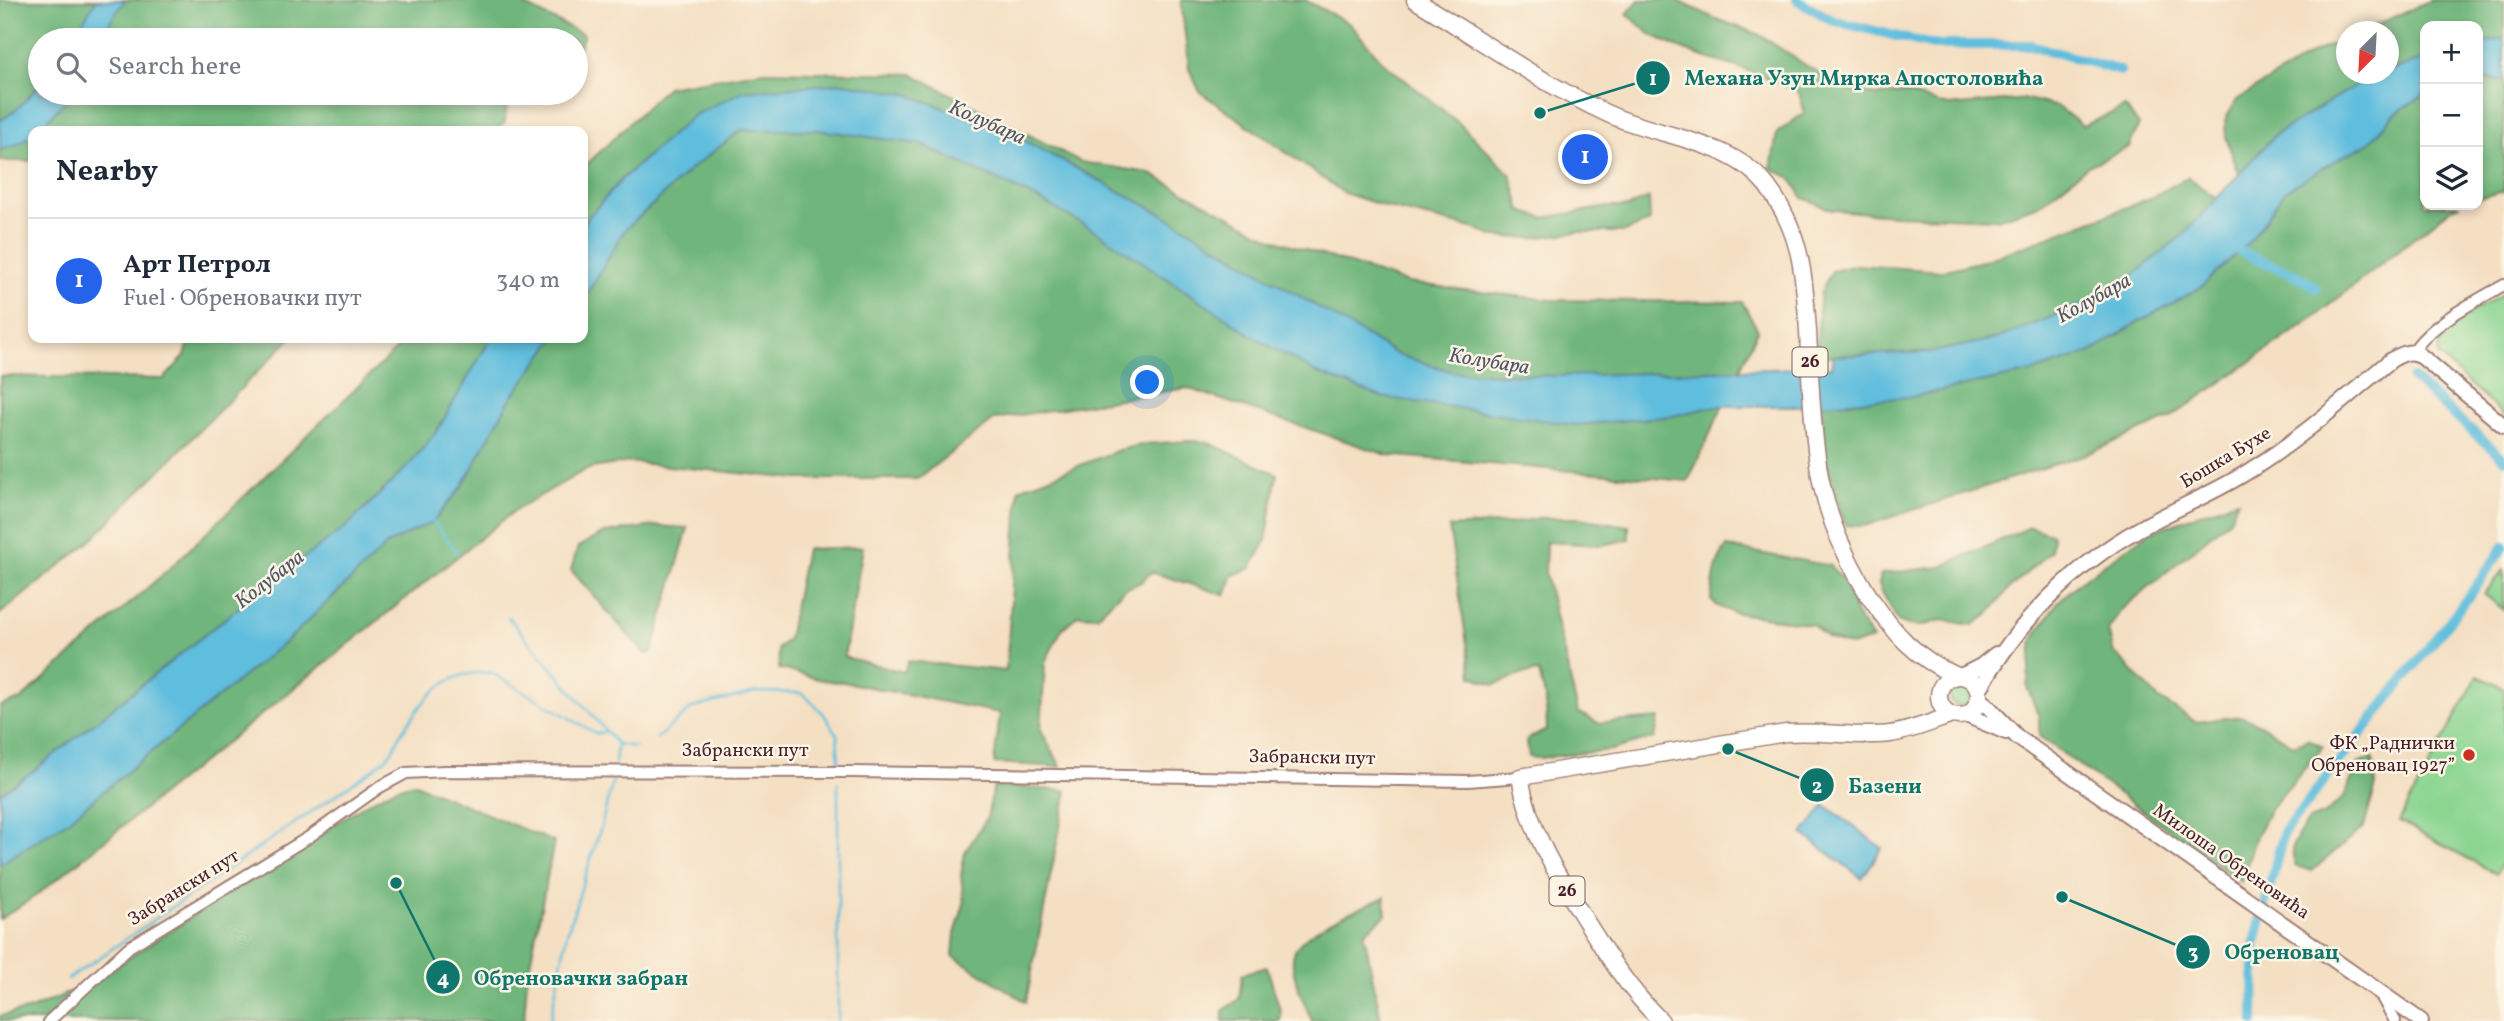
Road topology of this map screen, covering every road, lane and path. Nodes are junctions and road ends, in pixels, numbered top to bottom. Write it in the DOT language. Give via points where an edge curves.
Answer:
graph roads {
  1 [pos="1415,0"];
  2 [pos="2504,285"];
  3 [pos="2413,352"];
  4 [pos="2504,426"];
  5 [pos="1901,639"];
  6 [pos="2003,650"];
  7 [pos="1959,675"];
  8 [pos="1979,694"];
  9 [pos="1939,696"];
  10 [pos="1959,715"];
  11 [pos="1904,730"];
  12 [pos="2017,737"];
  13 [pos="1520,777"];
  14 [pos="2378,991"];
  15 [pos="2415,1020"];
  16 [pos="49,1021"];
  17 [pos="1661,1021"];
  18 [pos="2395,1021"];
  1 -- 5 [label="main road, 26" via="1593,107 1712,149 1750,170 1766,185 1786,215 1798,245 1824,495 1866,592"];
  2 -- 3 [label="street" via="2451,317"];
  3 -- 4 [label="main road"];
  3 -- 6 [label="main road, Бошка Бухе" via="2391,360 2252,469 2136,531 2090,563 2045,602"];
  5 -- 7 [label="main road, 26" via="1927,662"];
  5 -- 9 [label="main road, 26"];
  6 -- 7 [label="main road, Бошка Бухе"];
  6 -- 8 [label="main road, Бошка Бухе"];
  7 -- 8 [label="main road, 26" via="1974,682"];
  7 -- 9 [label="main road" via="1947,679"];
  8 -- 10 [label="main road" via="1975,708"];
  8 -- 12 [label="main road, Милоша Обреновића"];
  9 -- 10 [label="main road, 26" via="1944,709"];
  9 -- 11 [label="main road"];
  10 -- 11 [label="main road"];
  10 -- 12 [label="main road, Милоша Обреновића"];
  11 -- 13 [label="main road" via="1877,735 1786,733"];
  12 -- 14 [label="main road, Милоша Обреновића"];
  13 -- 16 [label="street, Забрански пут" via="1468,781 852,772 406,773 129,947"];
  13 -- 17 [label="main road, 26" via="1525,803 1554,872 1621,976"];
  14 -- 15 [label="main road, Милоша Обреновића"];
  14 -- 18 [label="street"];
}
